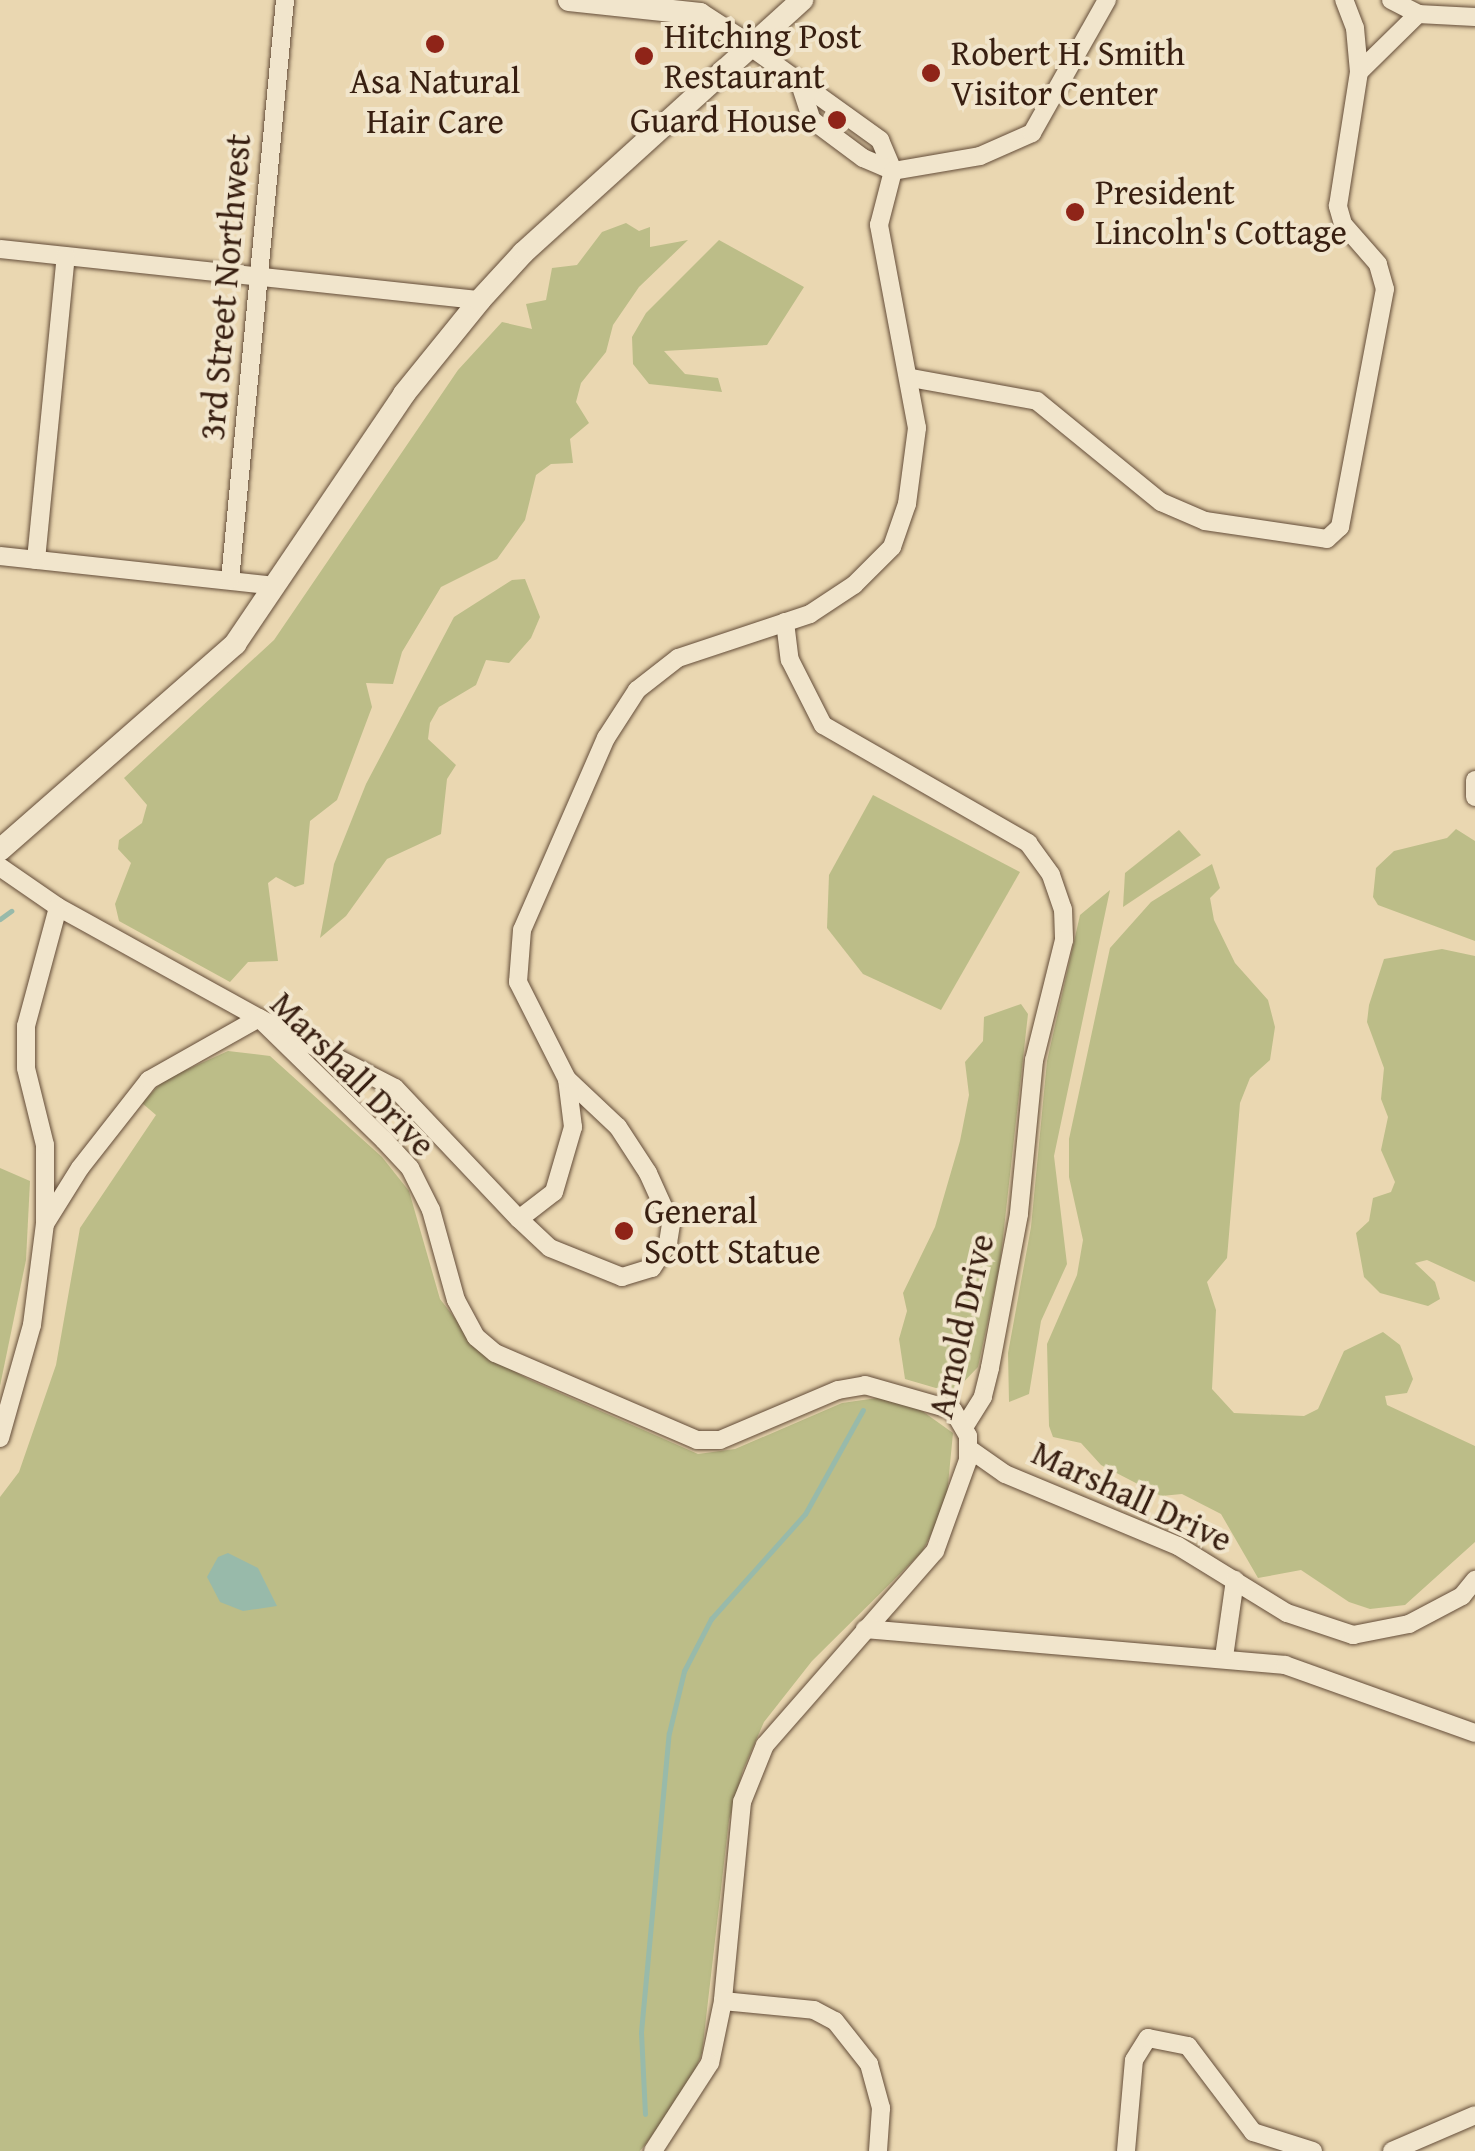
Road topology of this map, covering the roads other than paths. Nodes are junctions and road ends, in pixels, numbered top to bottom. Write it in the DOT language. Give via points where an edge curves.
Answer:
graph roads {
  1 [pos="285,0"];
  2 [pos="569,0"];
  3 [pos="802,0"];
  4 [pos="1107,0"];
  5 [pos="1344,0"];
  6 [pos="1392,0"];
  7 [pos="670,5"];
  8 [pos="1418,14"];
  9 [pos="1472,21"];
  10 [pos="748,45"];
  11 [pos="1359,72"];
  12 [pos="801,87"];
  13 [pos="894,171"];
  14 [pos="0,249"];
  15 [pos="66,256"];
  16 [pos="259,276"];
  17 [pos="480,300"];
  18 [pos="912,378"];
  19 [pos="0,556"];
  20 [pos="36,560"];
  21 [pos="230,580"];
  22 [pos="275,586"];
  23 [pos="785,622"];
  24 [pos="0,850"];
  25 [pos="0,867"];
  26 [pos="58,908"];
  27 [pos="258,1018"];
  28 [pos="567,1080"];
  29 [pos="519,1219"];
  30 [pos="45,1224"];
  31 [pos="964,1427"];
  32 [pos="0,1438"];
  33 [pos="968,1448"];
  34 [pos="1235,1580"];
  35 [pos="1475,1580"];
  36 [pos="865,1630"];
  37 [pos="1224,1657"];
  38 [pos="1475,1733"];
  39 [pos="723,2001"];
  40 [pos="1475,2115"];
  41 [pos="653,2151"];
  42 [pos="878,2151"];
  43 [pos="1126,2151"];
  44 [pos="1313,2151"];
  45 [pos="1392,2151"];
  1 -- 16 [label="street, 3rd Street Northwest"];
  2 -- 7 [label="street"];
  3 -- 10 [label="street"];
  4 -- 13 [label="street" via="1032,133 980,156"];
  5 -- 11 [label="street" via="1355,28"];
  6 -- 8 [label="street"];
  7 -- 10 [label="street" via="712,18"];
  8 -- 9 [label="street"];
  8 -- 11 [label="street"];
  10 -- 12 [label="street"];
  10 -- 17 [label="street"];
  11 -- 18 [label="street" via="1338,206 1385,289 1340,527 1327,539 1205,521 1161,502 1023,396"];
  12 -- 13 [label="street" via="826,96 880,140"];
  12 -- 13 [label="street" via="812,120 863,158"];
  13 -- 18 [label="street" via="879,225"];
  14 -- 15 [label="street"];
  15 -- 16 [label="street"];
  15 -- 20 [label="street"];
  16 -- 17 [label="street"];
  16 -- 21 [label="street, 3rd Street Northwest"];
  17 -- 22 [label="street" via="404,394"];
  18 -- 23 [label="street" via="917,462 892,547 854,585"];
  19 -- 20 [label="street"];
  20 -- 21 [label="street"];
  21 -- 22 [label="street"];
  22 -- 24 [label="street" via="224,655"];
  23 -- 28 [label="street" via="678,658 637,690 558,838 522,930 518,982"];
  23 -- 31 [label="street, Arnold Drive" via="790,660 823,725 1028,844 1051,875 1063,909 1064,940 1034,1060 1020,1214 998,1330 982,1397"];
  25 -- 26 [label="street, Marshall Drive"];
  26 -- 27 [label="street, Marshall Drive"];
  26 -- 30 [label="street" via="26,1026 26,1068 44,1145"];
  27 -- 29 [label="street" via="394,1088"];
  27 -- 30 [label="street" via="149,1080"];
  27 -- 31 [label="street, Marshall Drive" via="410,1168 431,1210 456,1300 476,1337 495,1353 697,1440 720,1440 838,1390 865,1386 954,1410"];
  28 -- 29 [label="street" via="573,1127 567,1165 554,1192"];
  28 -- 29 [label="street" via="618,1127 648,1173 671,1224 668,1243 652,1268 622,1277 550,1248"];
  30 -- 32 [label="street" via="32,1325"];
  31 -- 33 [label="street, Arnold Drive"];
  33 -- 34 [label="street, Marshall Drive" via="1005,1474 1178,1546"];
  33 -- 36 [label="street, Arnold Drive" via="935,1551"];
  34 -- 35 [label="street" via="1287,1613 1353,1635 1409,1624 1462,1596"];
  34 -- 37 [label="street, Marshall Drive"];
  36 -- 37 [label="street"];
  36 -- 39 [label="street, Arnold Drive" via="764,1744 742,1802"];
  37 -- 38 [label="street" via="1286,1666"];
  39 -- 41 [label="street, Arnold Drive" via="710,2063"];
  39 -- 42 [label="street" via="814,2010 835,2021 868,2064 880,2108"];
  40 -- 45 [label="street"];
  43 -- 44 [label="street" via="1134,2060 1148,2038 1188,2046 1253,2132"];
}
